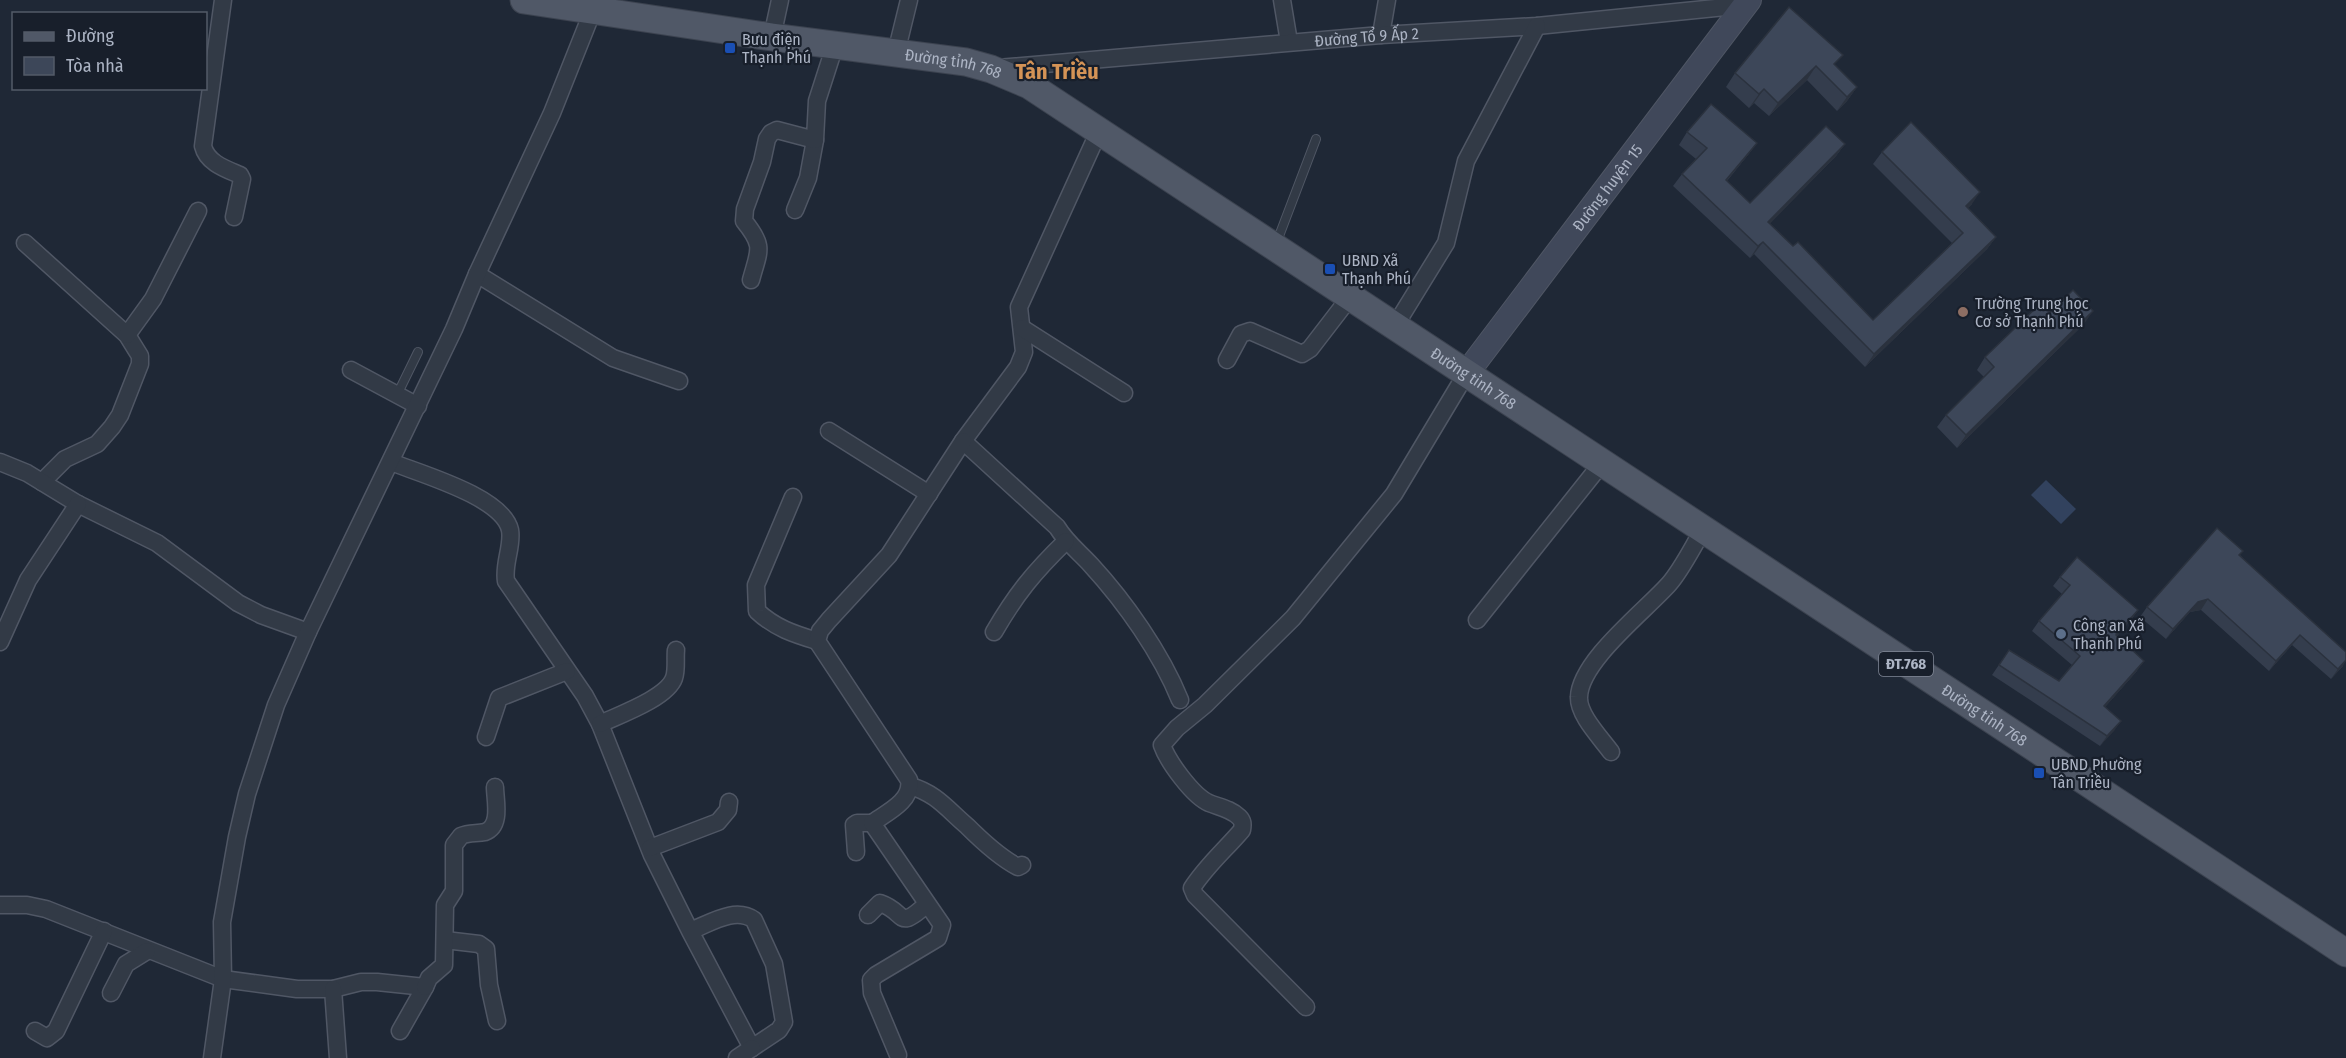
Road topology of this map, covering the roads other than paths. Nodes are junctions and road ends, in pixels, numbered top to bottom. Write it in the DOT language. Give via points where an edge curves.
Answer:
graph roads {
  1 [pos="223,0"];
  2 [pos="524,0"];
  3 [pos="780,0"];
  4 [pos="909,0"];
  5 [pos="1282,0"];
  6 [pos="1387,0"];
  7 [pos="1747,2"];
  8 [pos="593,10"];
  9 [pos="1537,26"];
  10 [pos="1381,35"];
  11 [pos="772,37"];
  12 [pos="1288,42"];
  13 [pos="835,45"];
  14 [pos="896,53"];
  15 [pos="991,69"];
  16 [pos="1099,131"];
  17 [pos="1316,139"];
  18 [pos="815,140"];
  19 [pos="795,210"];
  20 [pos="198,211"];
  21 [pos="234,217"];
  22 [pos="25,243"];
  23 [pos="1275,247"];
  24 [pos="477,274"];
  25 [pos="751,280"];
  26 [pos="1350,297"];
  27 [pos="1395,326"];
  28 [pos="1022,328"];
  29 [pos="127,335"];
  30 [pos="418,352"];
  31 [pos="1227,360"];
  32 [pos="351,370"];
  33 [pos="1466,374"];
  34 [pos="679,381"];
  35 [pos="1124,393"];
  36 [pos="397,395"];
  37 [pos="418,406"];
  38 [pos="829,431"];
  39 [pos="963,441"];
  40 [pos="0,462"];
  41 [pos="391,462"];
  42 [pos="1602,463"];
  43 [pos="42,482"];
  44 [pos="929,494"];
  45 [pos="793,496"];
  46 [pos="78,504"];
  47 [pos="1703,530"];
  48 [pos="1066,541"];
  49 [pos="1477,620"];
  50 [pos="994,632"];
  51 [pos="308,633"];
  52 [pos="817,641"];
  53 [pos="0,642"];
  54 [pos="676,650"];
  55 [pos="567,670"];
  56 [pos="1180,699"];
  57 [pos="600,724"];
  58 [pos="486,737"];
  59 [pos="1611,752"];
  60 [pos="910,786"];
  61 [pos="495,787"];
  62 [pos="729,802"];
  63 [pos="872,823"];
  64 [pos="650,848"];
  65 [pos="856,852"];
  66 [pos="1022,865"];
  67 [pos="927,904"];
  68 [pos="0,905"];
  69 [pos="868,915"];
  70 [pos="104,931"];
  71 [pos="690,931"];
  72 [pos="445,940"];
  73 [pos="147,951"];
  74 [pos="2346,953"];
  75 [pos="223,979"];
  76 [pos="424,987"];
  77 [pos="333,989"];
  78 [pos="111,993"];
  79 [pos="1306,1007"];
  80 [pos="497,1021"];
  81 [pos="35,1031"];
  82 [pos="400,1031"];
  83 [pos="752,1048"];
  84 [pos="898,1055"];
  85 [pos="212,1058"];
  86 [pos="338,1058"];
  87 [pos="737,1058"];
  1 -- 21 [label="street" via="203,146 204,153 216,165 242,179"];
  2 -- 8 [label="main road, Đường tỉnh 768 / ĐT.768"];
  3 -- 11 [label="street"];
  4 -- 14 [label="street"];
  5 -- 12 [label="street"];
  6 -- 10 [label="street"];
  7 -- 9 [label="street, Đường Tổ 9 Ấp 2"];
  7 -- 33 [label="street, Đường huyện 15"];
  8 -- 11 [label="main road, Đường tỉnh 768 / ĐT.768"];
  8 -- 24 [label="street" via="552,114"];
  9 -- 10 [label="street, Đường Tổ 9 Ấp 2"];
  9 -- 27 [label="street" via="1466,161 1446,243"];
  10 -- 12 [label="street, Đường Tổ 9 Ấp 2"];
  11 -- 13 [label="main road, Đường tỉnh 768 / ĐT.768"];
  12 -- 15 [label="street, Đường Tổ 9 Ấp 2"];
  13 -- 14 [label="main road, Đường tỉnh 768 / ĐT.768"];
  13 -- 18 [label="street" via="817,101"];
  14 -- 15 [label="main road, Đường tỉnh 768 / ĐT.768"];
  15 -- 16 [label="main road, Đường tỉnh 768 / ĐT.768" via="1029,86"];
  16 -- 23 [label="main road, Đường tỉnh 768 / ĐT.768"];
  16 -- 28 [label="street" via="1019,307"];
  17 -- 23 [label="lane"];
  18 -- 19 [label="street" via="808,178"];
  18 -- 25 [label="street" via="777,130 767,139 745,209 744,221 757,236 759,250"];
  20 -- 29 [label="street" via="153,299"];
  22 -- 29 [label="street"];
  23 -- 26 [label="main road, Đường tỉnh 768 / ĐT.768"];
  24 -- 34 [label="street" via="613,358"];
  24 -- 37 [label="street"];
  26 -- 27 [label="main road, Đường tỉnh 768 / ĐT.768"];
  26 -- 31 [label="street" via="1302,354 1250,331 1241,334"];
  27 -- 33 [label="main road, Đường tỉnh 768 / ĐT.768"];
  28 -- 35 [label="street"];
  28 -- 39 [label="street" via="1024,352 1018,367"];
  29 -- 43 [label="street" via="140,356 140,364 120,415 97,444 65,459"];
  30 -- 36 [label="lane"];
  32 -- 36 [label="street"];
  33 -- 42 [label="main road, Đường tỉnh 768 / ĐT.768"];
  33 -- 79 [label="street" via="1394,494 1293,618 1162,745 1206,802 1228,810 1243,822 1242,830 1192,888 1195,895"];
  36 -- 37 [label="street"];
  37 -- 41 [label="street"];
  38 -- 44 [label="street"];
  39 -- 44 [label="street"];
  39 -- 48 [label="street" via="1057,527"];
  40 -- 43 [label="street"];
  41 -- 51 [label="street"];
  41 -- 55 [label="street" via="481,498 501,513 510,533 506,581"];
  42 -- 47 [label="main road, Đường tỉnh 768 / ĐT.768"];
  42 -- 49 [label="street"];
  43 -- 46 [label="street"];
  44 -- 52 [label="street" via="889,555 829,620"];
  45 -- 52 [label="street" via="756,585 757,611 785,632"];
  46 -- 51 [label="street" via="157,543 238,603"];
  46 -- 53 [label="street" via="28,580"];
  47 -- 59 [label="street" via="1671,582 1619,632 1581,684 1578,699 1587,720"];
  47 -- 74 [label="main road, Đường tỉnh 768 / ĐT.768"];
  48 -- 50 [label="street" via="1016,595"];
  48 -- 56 [label="street" via="1090,564 1147,638"];
  51 -- 75 [label="street" via="276,705 247,794 222,922"];
  52 -- 60 [label="street"];
  54 -- 57 [label="street" via="675,676 670,685 659,695"];
  55 -- 57 [label="street"];
  55 -- 58 [label="street" via="499,698"];
  57 -- 64 [label="street"];
  60 -- 63 [label="street" via="901,802"];
  60 -- 66 [label="street" via="926,790 1007,861"];
  61 -- 72 [label="street" via="496,815 492,828 461,836 454,845 454,891 446,905"];
  62 -- 64 [label="street" via="728,810 717,822"];
  63 -- 65 [label="street" via="854,825"];
  63 -- 67 [label="street"];
  64 -- 71 [label="street"];
  67 -- 69 [label="street" via="909,919 880,903"];
  67 -- 84 [label="street" via="942,925 938,938 876,975 870,987"];
  68 -- 70 [label="street" via="46,909"];
  70 -- 73 [label="street"];
  70 -- 81 [label="street" via="56,1031 47,1038"];
  71 -- 83 [label="street"];
  71 -- 83 [label="street" via="734,914 754,920 774,964 784,1022 779,1030"];
  72 -- 76 [label="street" via="444,965"];
  72 -- 80 [label="street" via="479,944 486,949"];
  73 -- 75 [label="street"];
  73 -- 78 [label="street" via="126,964"];
  75 -- 77 [label="street"];
  75 -- 85 [label="street"];
  76 -- 77 [label="street" via="361,982"];
  76 -- 82 [label="street"];
  77 -- 86 [label="street"];
  83 -- 87 [label="street"];
}
